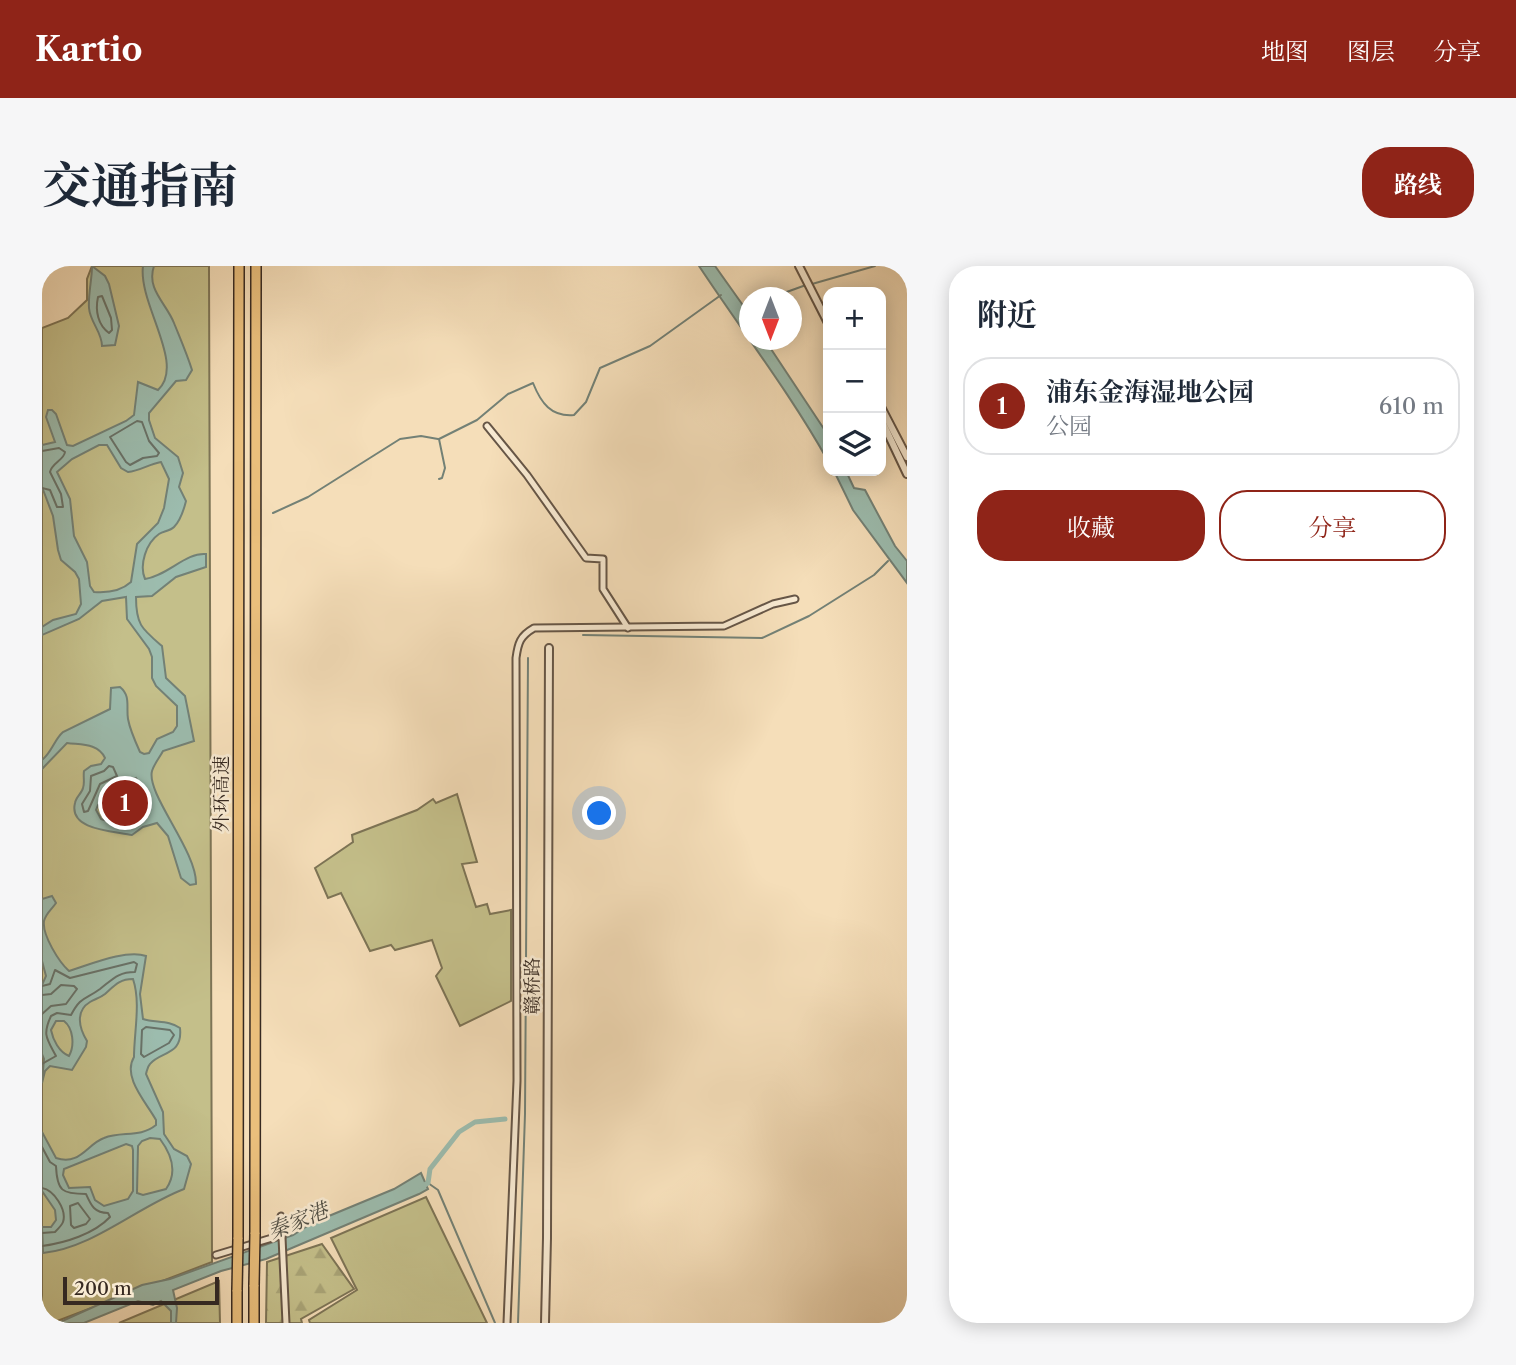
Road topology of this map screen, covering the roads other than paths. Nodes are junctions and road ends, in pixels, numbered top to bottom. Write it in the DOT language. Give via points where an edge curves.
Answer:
graph roads {
  1 [pos="239,266"];
  2 [pos="256,266"];
  3 [pos="800,266"];
  4 [pos="817,300"];
  5 [pos="823,309"];
  6 [pos="823,313"];
  7 [pos="884,413"];
  8 [pos="487,426"];
  9 [pos="886,430"];
  10 [pos="907,457"];
  11 [pos="907,474"];
  12 [pos="795,599"];
  13 [pos="628,628"];
  14 [pos="549,649"];
  15 [pos="281,1216"];
  16 [pos="282,1236"];
  17 [pos="216,1255"];
  18 [pos="237,1323"];
  19 [pos="254,1323"];
  20 [pos="286,1323"];
  21 [pos="507,1323"];
  22 [pos="545,1323"];
  1 -- 18 [label="highway, 外环高速, bridge"];
  2 -- 19 [label="highway, 外环高速, bridge"];
  3 -- 4 [label="street"];
  4 -- 5 [label="street"];
  4 -- 6 [label="street"];
  7 -- 10 [label="street"];
  8 -- 13 [label="street" via="586,558 603,559 603,589"];
  9 -- 11 [label="street"];
  12 -- 13 [label="street" via="724,626"];
  13 -- 21 [label="street" via="534,628 518,643 517,1081"];
  14 -- 22 [label="street, 赣桥路"];
  15 -- 16 [label="street"];
  16 -- 17 [label="street"];
  16 -- 20 [label="street"];
}
